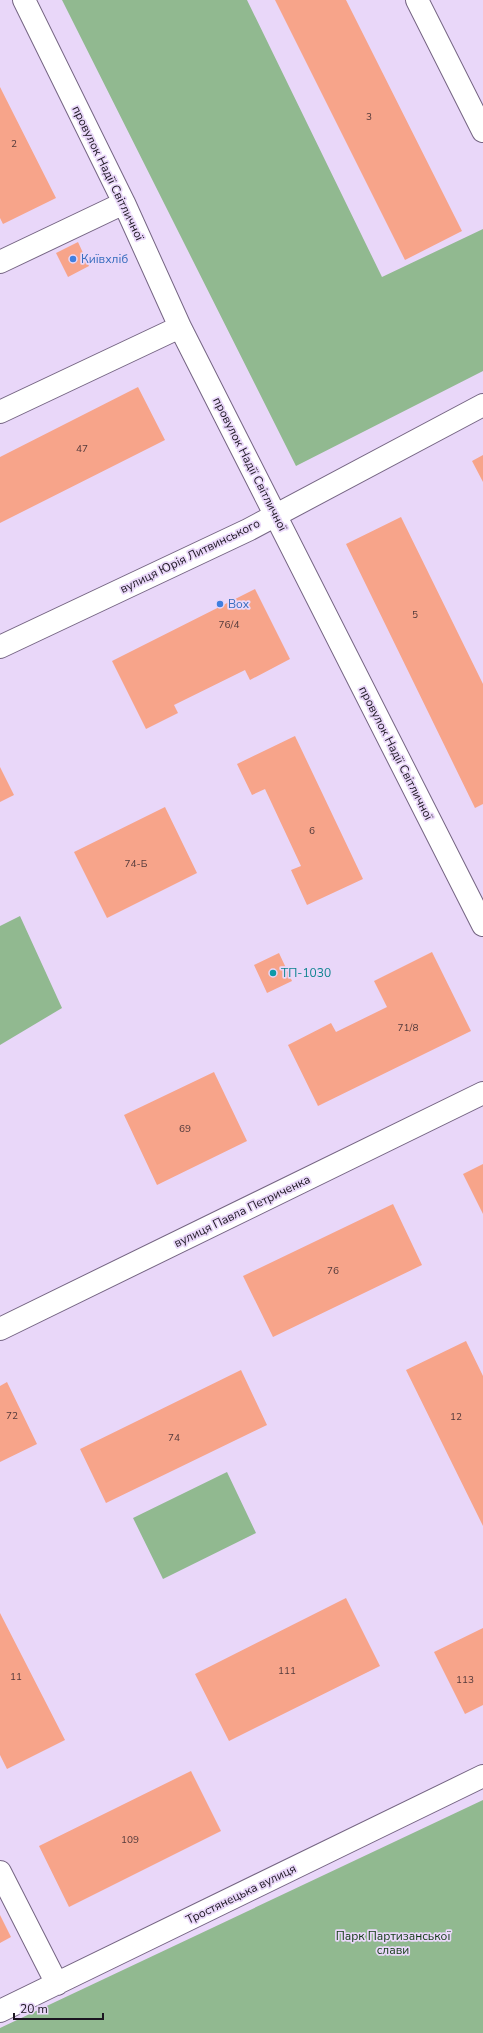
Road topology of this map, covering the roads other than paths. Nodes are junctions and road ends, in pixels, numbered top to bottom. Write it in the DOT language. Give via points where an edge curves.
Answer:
graph roads {
  1 [pos="24,0"];
  2 [pos="417,0"];
  3 [pos="483,131"];
  4 [pos="124,203"];
  5 [pos="0,262"];
  6 [pos="180,327"];
  7 [pos="483,404"];
  8 [pos="0,412"];
  9 [pos="276,515"];
  10 [pos="0,647"];
  11 [pos="483,925"];
  12 [pos="483,1093"];
  13 [pos="0,1329"];
  14 [pos="483,1776"];
  15 [pos="0,1872"];
  16 [pos="57,1984"];
  17 [pos="0,2011"];
  1 -- 4 [label="street, провулок Надії Світличної"];
  2 -- 3 [label="street"];
  4 -- 5 [label="street"];
  4 -- 6 [label="street, провулок Надії Світличної"];
  6 -- 8 [label="street"];
  6 -- 9 [label="street, провулок Надії Світличної"];
  7 -- 9 [label="street, вулиця Юрія Литвинського"];
  9 -- 10 [label="street, вулиця Юрія Литвинського"];
  9 -- 11 [label="street, провулок Надії Світличної"];
  12 -- 13 [label="street, вулиця Павла Петриченка"];
  14 -- 16 [label="street, Тростянецька вулиця"];
  15 -- 16 [label="street"];
  16 -- 17 [label="street, Тростянецька вулиця"];
}
